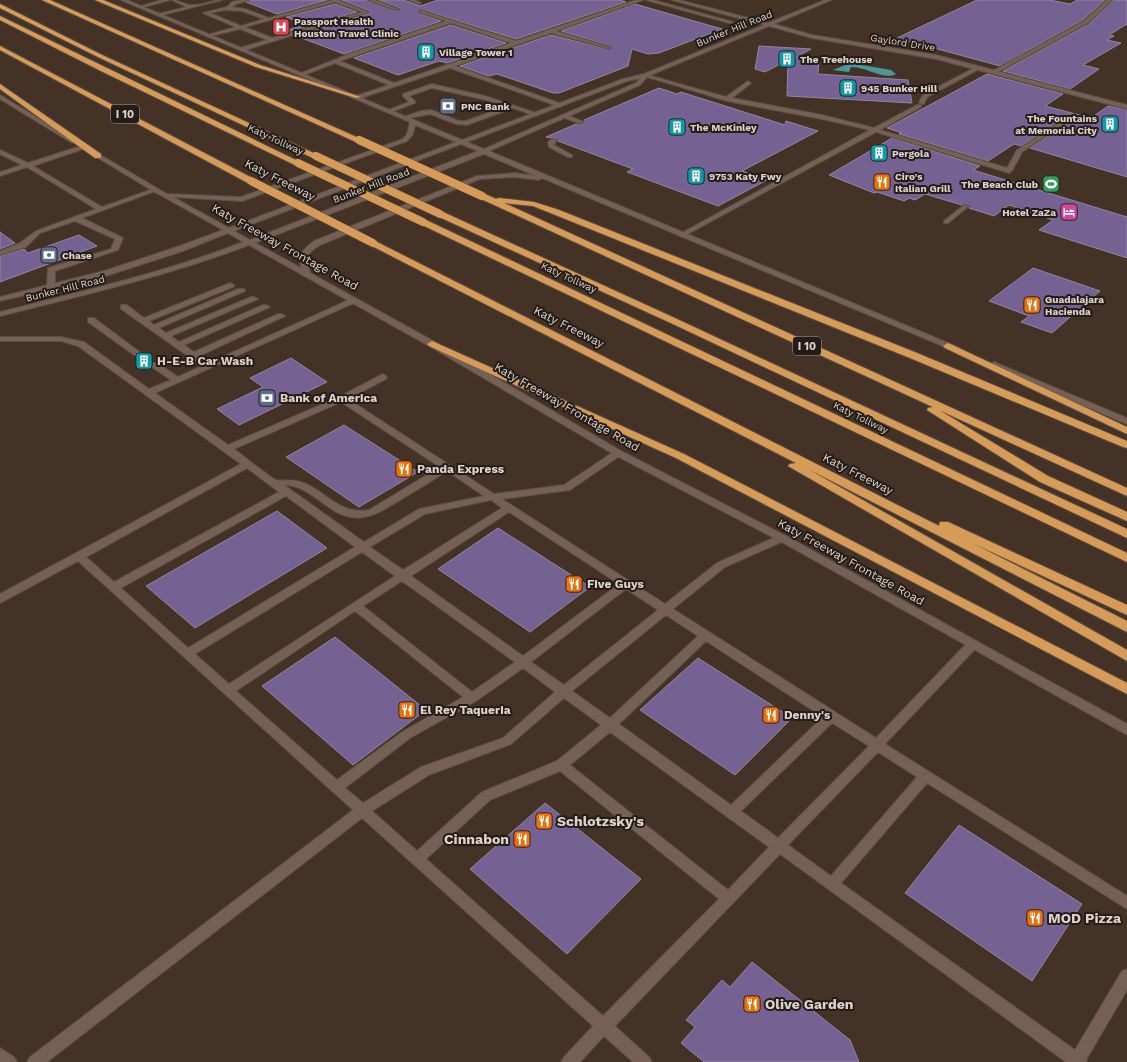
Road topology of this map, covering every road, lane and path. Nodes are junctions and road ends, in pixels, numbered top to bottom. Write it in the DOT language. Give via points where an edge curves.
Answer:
graph roads {
  1 [pos="45,0"];
  2 [pos="58,0"];
  3 [pos="123,0"];
  4 [pos="168,0"];
  5 [pos="174,0"];
  6 [pos="220,0"];
  7 [pos="312,0"];
  8 [pos="337,0"];
  9 [pos="370,0"];
  10 [pos="411,0"];
  11 [pos="642,0"];
  12 [pos="648,0"];
  13 [pos="674,0"];
  14 [pos="829,0"];
  15 [pos="1110,0"];
  16 [pos="100,1"];
  17 [pos="245,1"];
  18 [pos="419,3"];
  19 [pos="323,4"];
  20 [pos="0,6"];
  21 [pos="140,7"];
  22 [pos="192,7"];
  23 [pos="229,7"];
  24 [pos="237,7"];
  25 [pos="397,9"];
  26 [pos="420,11"];
  27 [pos="160,15"];
  28 [pos="82,17"];
  29 [pos="0,18"];
  30 [pos="268,19"];
  31 [pos="452,21"];
  32 [pos="730,22"];
  33 [pos="768,25"];
  34 [pos="240,27"];
  35 [pos="552,31"];
  36 [pos="209,36"];
  37 [pos="272,40"];
  38 [pos="516,43"];
  39 [pos="0,48"];
  40 [pos="608,48"];
  41 [pos="242,49"];
  42 [pos="337,62"];
  43 [pos="450,66"];
  44 [pos="978,68"];
  45 [pos="994,72"];
  46 [pos="302,74"];
  47 [pos="646,75"];
  48 [pos="748,83"];
  49 [pos="394,85"];
  50 [pos="0,86"];
  51 [pos="0,97"];
  52 [pos="358,97"];
  53 [pos="727,99"];
  54 [pos="560,105"];
  55 [pos="513,106"];
  56 [pos="1127,107"];
  57 [pos="389,111"];
  58 [pos="536,114"];
  59 [pos="564,116"];
  60 [pos="1073,116"];
  61 [pos="410,119"];
  62 [pos="581,122"];
  63 [pos="875,130"];
  64 [pos="554,140"];
  65 [pos="463,142"];
  66 [pos="84,147"];
  67 [pos="485,151"];
  68 [pos="0,152"];
  69 [pos="98,156"];
  70 [pos="570,156"];
  71 [pos="27,165"];
  72 [pos="1009,171"];
  73 [pos="0,174"];
  74 [pos="1000,178"];
  75 [pos="551,180"];
  76 [pos="155,190"];
  77 [pos="165,195"];
  78 [pos="485,197"];
  79 [pos="966,206"];
  80 [pos="101,209"];
  81 [pos="75,218"];
  82 [pos="946,222"];
  83 [pos="228,231"];
  84 [pos="682,235"];
  85 [pos="249,242"];
  86 [pos="0,253"];
  87 [pos="306,274"];
  88 [pos="230,285"];
  89 [pos="51,286"];
  90 [pos="241,291"];
  91 [pos="0,298"];
  92 [pos="254,299"];
  93 [pos="354,301"];
  94 [pos="124,307"];
  95 [pos="266,307"];
  96 [pos="0,314"];
  97 [pos="281,316"];
  98 [pos="91,320"];
  99 [pos="143,321"];
  100 [pos="153,328"];
  101 [pos="165,336"];
  102 [pos="0,339"];
  103 [pos="432,344"];
  104 [pos="178,345"];
  105 [pos="948,346"];
  106 [pos="137,353"];
  107 [pos="193,356"];
  108 [pos="155,366"];
  109 [pos="208,366"];
  110 [pos="383,377"];
  111 [pos="177,380"];
  112 [pos="885,382"];
  113 [pos="661,390"];
  114 [pos="150,392"];
  115 [pos="342,399"];
  116 [pos="1127,421"];
  117 [pos="1127,431"];
  118 [pos="744,432"];
  119 [pos="1127,445"];
  120 [pos="227,449"];
  121 [pos="618,453"];
  122 [pos="248,464"];
  123 [pos="447,467"];
  124 [pos="274,482"];
  125 [pos="286,492"];
  126 [pos="1127,492"];
  127 [pos="492,497"];
  128 [pos="509,508"];
  129 [pos="1127,517"];
  130 [pos="1127,534"];
  131 [pos="782,538"];
  132 [pos="362,546"];
  133 [pos="80,557"];
  134 [pos="1127,558"];
  135 [pos="403,576"];
  136 [pos="626,584"];
  137 [pos="114,588"];
  138 [pos="0,599"];
  139 [pos="355,606"];
  140 [pos="666,609"];
  141 [pos="1127,610"];
  142 [pos="1127,627"];
  143 [pos="706,635"];
  144 [pos="972,644"];
  145 [pos="188,653"];
  146 [pos="1127,656"];
  147 [pos="524,662"];
  148 [pos="1127,689"];
  149 [pos="229,690"];
  150 [pos="564,691"];
  151 [pos="472,698"];
  152 [pos="832,716"];
  153 [pos="610,725"];
  154 [pos="1127,730"];
  155 [pos="877,745"];
  156 [pos="560,765"];
  157 [pos="925,776"];
  158 [pos="337,787"];
  159 [pos="363,810"];
  160 [pos="732,812"];
  161 [pos="778,846"];
  162 [pos="416,860"];
  163 [pos="832,884"];
  164 [pos="728,898"];
  165 [pos="1127,903"];
  166 [pos="1127,976"];
  167 [pos="604,1026"];
  168 [pos="0,1056"];
  169 [pos="9,1062"];
  170 [pos="35,1062"];
  171 [pos="569,1062"];
  172 [pos="644,1062"];
  173 [pos="1078,1062"];
  1 -- 28 [label="highway, I 10"];
  2 -- 28 [label="highway"];
  3 -- 21 [label="main road"];
  4 -- 21 [label="main road"];
  5 -- 22 [label="main road"];
  6 -- 22 [label="main road"];
  7 -- 19 [label="main road"];
  8 -- 19 [label="main road"];
  8 -- 37 [label="main road" via="367,12"];
  9 -- 25 [label="main road"];
  10 -- 18 [label="main road"];
  11 -- 35 [label="main road"];
  12 -- 32 [label="main road"];
  13 -- 33 [label="main road, Gaylord Drive"];
  14 -- 33 [label="main road, Bunker Hill Road"];
  15 -- 45 [label="main road" via="1086,22"];
  16 -- 52 [label="highway" via="258,66"];
  17 -- 23 [label="main road"];
  17 -- 24 [label="main road"];
  19 -- 30 [label="main road"];
  20 -- 130 [label="highway, Katy Tollway, bridge" via="114,62"];
  21 -- 27 [label="main road"];
  22 -- 27 [label="main road"];
  23 -- 24 [label="main road"];
  23 -- 34 [label="main road" via="205,13"];
  24 -- 30 [label="main road"];
  26 -- 31 [label="main road"];
  27 -- 36 [label="main road"];
  28 -- 78 [label="highway, I 10, bridge"];
  29 -- 134 [label="highway, Katy Tollway, bridge" via="103,70 713,358"];
  30 -- 34 [label="main road"];
  31 -- 38 [label="main road"];
  31 -- 42 [label="main road" via="356,53"];
  33 -- 44 [label="main road, Gaylord Drive" via="842,42 936,57"];
  33 -- 47 [label="main road, Bunker Hill Road"];
  34 -- 36 [label="main road"];
  34 -- 37 [label="main road"];
  35 -- 38 [label="main road"];
  35 -- 40 [label="main road"];
  36 -- 41 [label="main road"];
  37 -- 41 [label="main road"];
  38 -- 43 [label="main road"];
  39 -- 113 [label="highway, Katy Freeway / I 10, bridge"];
  41 -- 46 [label="main road"];
  42 -- 46 [label="main road"];
  42 -- 49 [label="main road"];
  43 -- 49 [label="main road"];
  43 -- 54 [label="main road"];
  44 -- 45 [label="main road, Gaylord Drive"];
  44 -- 63 [label="main road" via="925,96 920,104"];
  45 -- 56 [label="main road, Gaylord Drive"];
  46 -- 52 [label="main road"];
  47 -- 53 [label="main road"];
  47 -- 54 [label="main road, Bunker Hill Road" via="625,80"];
  47 -- 59 [label="main road, Bunker Hill Road" via="638,84"];
  48 -- 53 [label="main road"];
  49 -- 52 [label="main road"];
  50 -- 69 [label="highway"];
  51 -- 66 [label="main road, Katy Freeway Frontage Road"];
  52 -- 57 [label="main road"];
  53 -- 63 [label="main road" via="822,116"];
  54 -- 58 [label="main road, Bunker Hill Road"];
  55 -- 57 [label="main road" via="432,86 405,95 413,102"];
  55 -- 58 [label="main road"];
  55 -- 61 [label="main road" via="472,121 458,123 431,112 421,113"];
  57 -- 61 [label="main road"];
  58 -- 65 [label="main road, Bunker Hill Road"];
  59 -- 62 [label="main road"];
  59 -- 67 [label="main road, Bunker Hill Road"];
  60 -- 72 [label="main road" via="1019,151"];
  61 -- 65 [label="main road"];
  61 -- 77 [label="main road" via="410,134 405,140 242,199"];
  63 -- 72 [label="main road"];
  63 -- 84 [label="main road"];
  64 -- 70 [label="main road" via="551,146"];
  65 -- 67 [label="main road"];
  65 -- 83 [label="main road, Bunker Hill Road"];
  66 -- 69 [label="main road, Katy Freeway Frontage Road"];
  66 -- 71 [label="main road"];
  67 -- 75 [label="main road"];
  67 -- 85 [label="main road, Bunker Hill Road"];
  68 -- 71 [label="main road"];
  69 -- 76 [label="main road, Katy Freeway Frontage Road"];
  71 -- 73 [label="main road"];
  71 -- 80 [label="main road"];
  72 -- 74 [label="main road"];
  75 -- 84 [label="main road"];
  75 -- 87 [label="main road" via="515,175 479,177 318,243 306,251 303,257"];
  76 -- 77 [label="main road, Katy Freeway Frontage Road"];
  76 -- 80 [label="main road"];
  77 -- 83 [label="main road, Katy Freeway Frontage Road"];
  78 -- 112 [label="highway, I 10"];
  78 -- 119 [label="highway" via="534,204 779,300"];
  79 -- 82 [label="main road"];
  80 -- 81 [label="main road"];
  81 -- 86 [label="main road" via="38,232 23,245"];
  81 -- 89 [label="main road" via="119,238 114,250 51,270"];
  83 -- 85 [label="main road, Katy Freeway Frontage Road"];
  83 -- 89 [label="main road, Bunker Hill Road" via="146,261"];
  84 -- 105 [label="main road"];
  85 -- 87 [label="main road, Katy Freeway Frontage Road"];
  85 -- 96 [label="main road, Bunker Hill Road" via="152,276"];
  87 -- 93 [label="main road, Katy Freeway Frontage Road"];
  88 -- 99 [label="main road"];
  89 -- 91 [label="main road, Bunker Hill Road"];
  90 -- 100 [label="main road"];
  92 -- 101 [label="main road"];
  93 -- 103 [label="main road, Katy Freeway Frontage Road"];
  93 -- 109 [label="main road"];
  94 -- 99 [label="main road"];
  95 -- 104 [label="main road"];
  97 -- 107 [label="main road"];
  98 -- 106 [label="main road"];
  99 -- 100 [label="main road"];
  100 -- 101 [label="main road"];
  101 -- 104 [label="main road"];
  102 -- 114 [label="main road" via="61,339 82,344"];
  103 -- 121 [label="main road, Katy Freeway Frontage Road"];
  103 -- 148 [label="highway" via="680,456"];
  104 -- 107 [label="main road"];
  105 -- 116 [label="main road"];
  105 -- 117 [label="highway"];
  107 -- 109 [label="main road"];
  108 -- 111 [label="main road"];
  109 -- 111 [label="main road"];
  110 -- 115 [label="main road"];
  111 -- 114 [label="main road"];
  112 -- 126 [label="highway, I 10"];
  112 -- 129 [label="highway" via="1044,479"];
  113 -- 118 [label="highway, Katy Freeway / I 10"];
  113 -- 146 [label="highway"];
  114 -- 120 [label="main road"];
  115 -- 120 [label="main road"];
  115 -- 123 [label="main road"];
  118 -- 141 [label="highway"];
  118 -- 142 [label="highway, Katy Freeway / I 10"];
  120 -- 122 [label="main road"];
  121 -- 127 [label="main road" via="567,488"];
  121 -- 131 [label="main road, Katy Freeway Frontage Road"];
  122 -- 124 [label="main road"];
  122 -- 133 [label="main road"];
  123 -- 124 [label="main road" via="381,508 365,515 339,511 298,483"];
  123 -- 127 [label="main road"];
  124 -- 125 [label="main road"];
  125 -- 132 [label="main road"];
  125 -- 137 [label="main road"];
  127 -- 128 [label="main road"];
  127 -- 132 [label="main road" via="422,511"];
  128 -- 135 [label="main road"];
  128 -- 136 [label="main road"];
  131 -- 140 [label="main road" via="721,564"];
  131 -- 144 [label="main road, Katy Freeway Frontage Road"];
  132 -- 135 [label="main road"];
  132 -- 145 [label="main road"];
  133 -- 137 [label="main road"];
  133 -- 138 [label="main road"];
  135 -- 139 [label="main road"];
  135 -- 147 [label="main road"];
  136 -- 140 [label="main road"];
  136 -- 147 [label="main road"];
  137 -- 145 [label="main road"];
  139 -- 149 [label="main road"];
  139 -- 151 [label="main road"];
  140 -- 143 [label="main road"];
  140 -- 150 [label="main road"];
  143 -- 152 [label="main road"];
  143 -- 153 [label="main road"];
  144 -- 154 [label="main road, Katy Freeway Frontage Road"];
  144 -- 155 [label="main road"];
  145 -- 149 [label="main road"];
  147 -- 150 [label="main road"];
  147 -- 151 [label="main road"];
  149 -- 158 [label="main road"];
  150 -- 153 [label="main road"];
  150 -- 159 [label="main road" via="507,741 425,771"];
  151 -- 158 [label="main road" via="406,735"];
  152 -- 155 [label="main road"];
  152 -- 160 [label="main road"];
  153 -- 156 [label="main road"];
  153 -- 160 [label="main road"];
  155 -- 157 [label="main road"];
  155 -- 161 [label="main road"];
  156 -- 162 [label="main road" via="486,796"];
  156 -- 164 [label="main road"];
  157 -- 163 [label="main road"];
  157 -- 165 [label="main road"];
  158 -- 159 [label="main road"];
  159 -- 162 [label="main road"];
  159 -- 170 [label="main road"];
  160 -- 161 [label="main road"];
  161 -- 163 [label="main road"];
  161 -- 164 [label="main road"];
  162 -- 167 [label="main road"];
  163 -- 173 [label="main road"];
  164 -- 167 [label="main road"];
  166 -- 173 [label="main road"];
  167 -- 171 [label="main road"];
  167 -- 172 [label="main road"];
  168 -- 169 [label="main road"];
}
